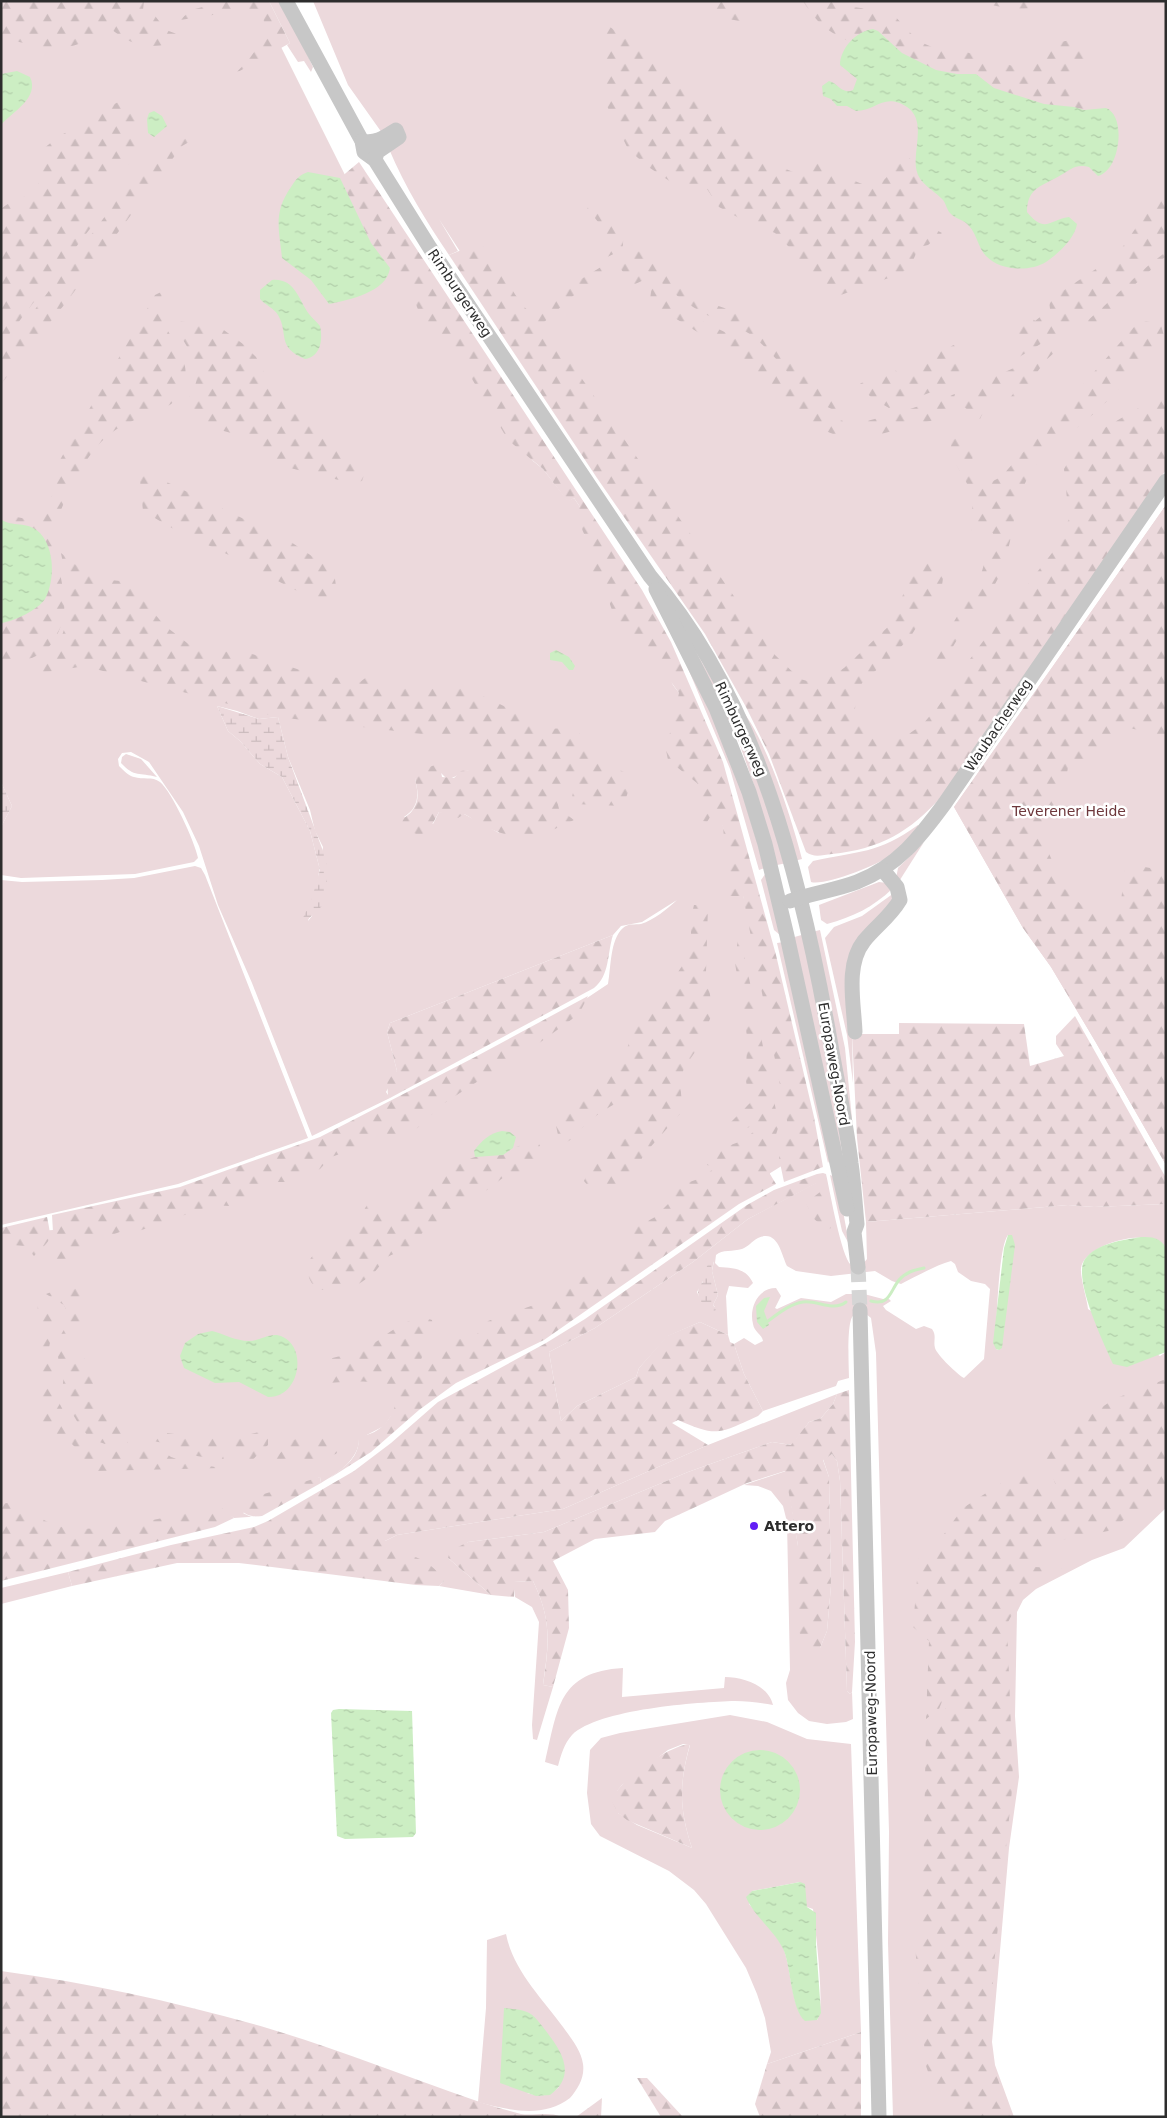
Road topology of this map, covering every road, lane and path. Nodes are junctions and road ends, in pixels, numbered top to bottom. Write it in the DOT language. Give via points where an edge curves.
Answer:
graph roads {
  1 [pos="286,1"];
  2 [pos="362,141"];
  3 [pos="375,160"];
  4 [pos="1166,481"];
  5 [pos="650,576"];
  6 [pos="882,870"];
  7 [pos="799,898"];
  8 [pos="780,906"];
  9 [pos="855,1032"];
  10 [pos="854,1232"];
  11 [pos="858,1267"];
  12 [pos="860,1310"];
  13 [pos="879,2117"];
  1 -- 2 [label="street, Rimburgerweg"];
  2 -- 3 [label="street, Rimburgerweg" via="364,152"];
  2 -- 3 [label="street" via="371,142 398,134 377,152"];
  3 -- 5 [label="street, Rimburgerweg" via="434,254"];
  4 -- 6 [label="street, Waubacherweg" via="922,834 908,850"];
  5 -- 7 [label="street, Rimburgerweg" via="672,601 701,647 756,757 783,835"];
  5 -- 8 [label="street, Rimburgerweg" via="734,751 762,835"];
  6 -- 7 [label="street, Waubacherweg" via="856,882"];
  6 -- 9 [label="street, Europaweg-Noord" via="897,886 900,900 865,939 855,957 852,968"];
  7 -- 8 [label="street, Waubacherweg"];
  7 -- 10 [label="street, Europaweg-Noord" via="824,1008 852,1164 857,1224"];
  8 -- 10 [label="street, Europaweg-Noord" via="834,1143 849,1225"];
  10 -- 11 [label="street, Europaweg-Noord"];
  12 -- 13 [label="street, Europaweg-Noord"];
}
